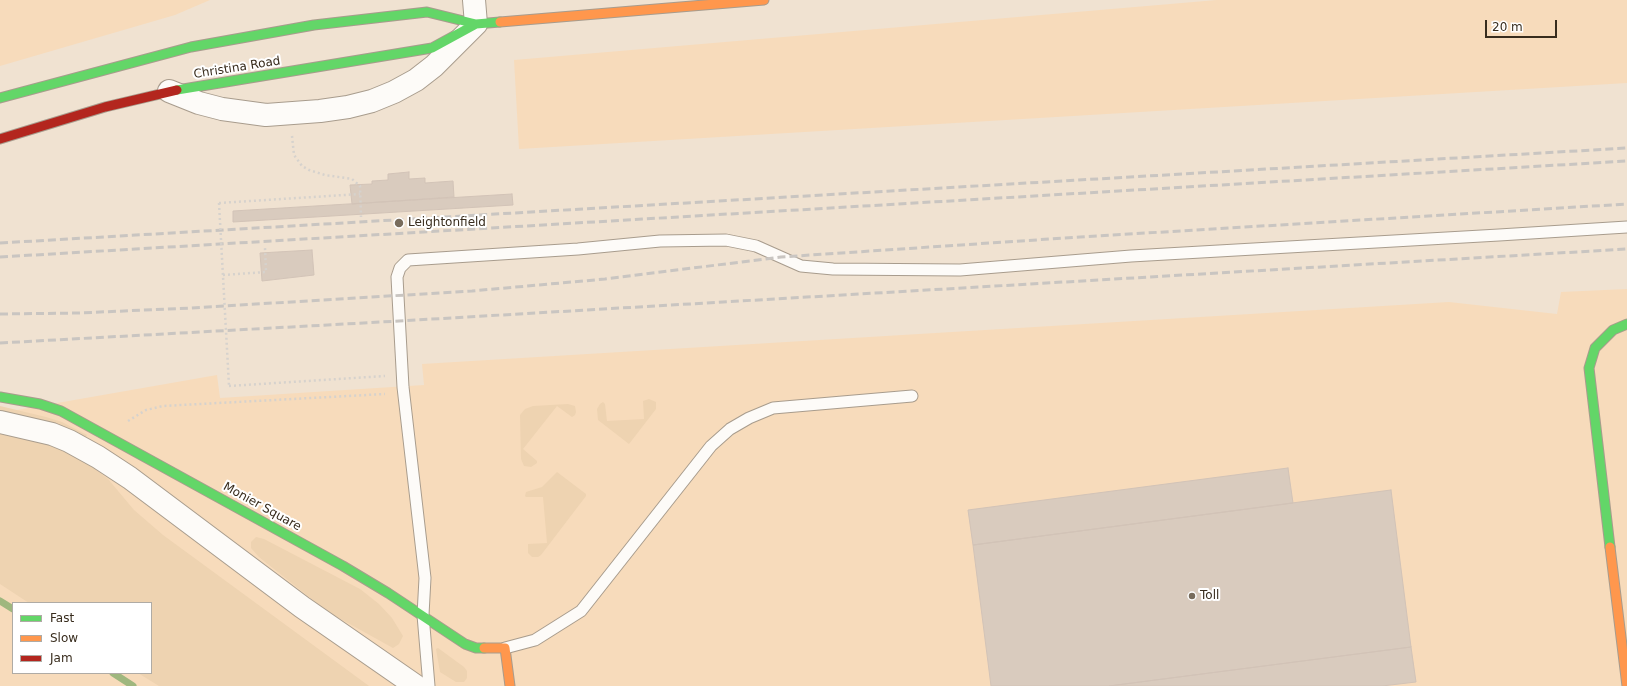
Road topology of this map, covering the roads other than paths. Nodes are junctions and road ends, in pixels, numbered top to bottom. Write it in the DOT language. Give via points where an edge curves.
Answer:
graph roads {
  1 [pos="474,0"];
  2 [pos="753,0"];
  3 [pos="764,0"];
  4 [pos="476,24"];
  5 [pos="169,91"];
  6 [pos="0,98"];
  7 [pos="0,139"];
  8 [pos="1627,226"];
  9 [pos="1627,324"];
  10 [pos="912,396"];
  11 [pos="0,397"];
  12 [pos="0,422"];
  13 [pos="423,615"];
  14 [pos="505,648"];
  15 [pos="416,686"];
  16 [pos="429,686"];
  17 [pos="510,686"];
  18 [pos="1627,686"];
  1 -- 4 [label="street"];
  2 -- 3 [label="main road, Christina Road"];
  2 -- 4 [label="main road, Christina Road"];
  4 -- 5 [label="main road, Christina Road" via="432,48"];
  4 -- 5 [label="street" via="434,66 416,80 372,101 348,107 266,115 222,109"];
  4 -- 6 [label="main road, Christina Road" via="427,12 314,25 191,47"];
  5 -- 7 [label="main road, Christina Road" via="104,107"];
  8 -- 13 [label="lane" via="1131,256 960,270 833,269 801,266 756,246 726,240 660,241 408,260 400,268 397,283 403,387 425,578"];
  9 -- 18 [label="main road" via="1613,330 1595,348 1589,368"];
  10 -- 14 [label="lane" via="773,408 730,429 711,446 581,611 535,640"];
  11 -- 13 [label="main road, Monier Square" via="61,410 343,566"];
  12 -- 15 [label="street" via="52,434 103,460 302,607"];
  13 -- 14 [label="main road, Monier Square" via="466,644 476,648"];
  13 -- 16 [label="lane"];
  14 -- 17 [label="main road"];
}
